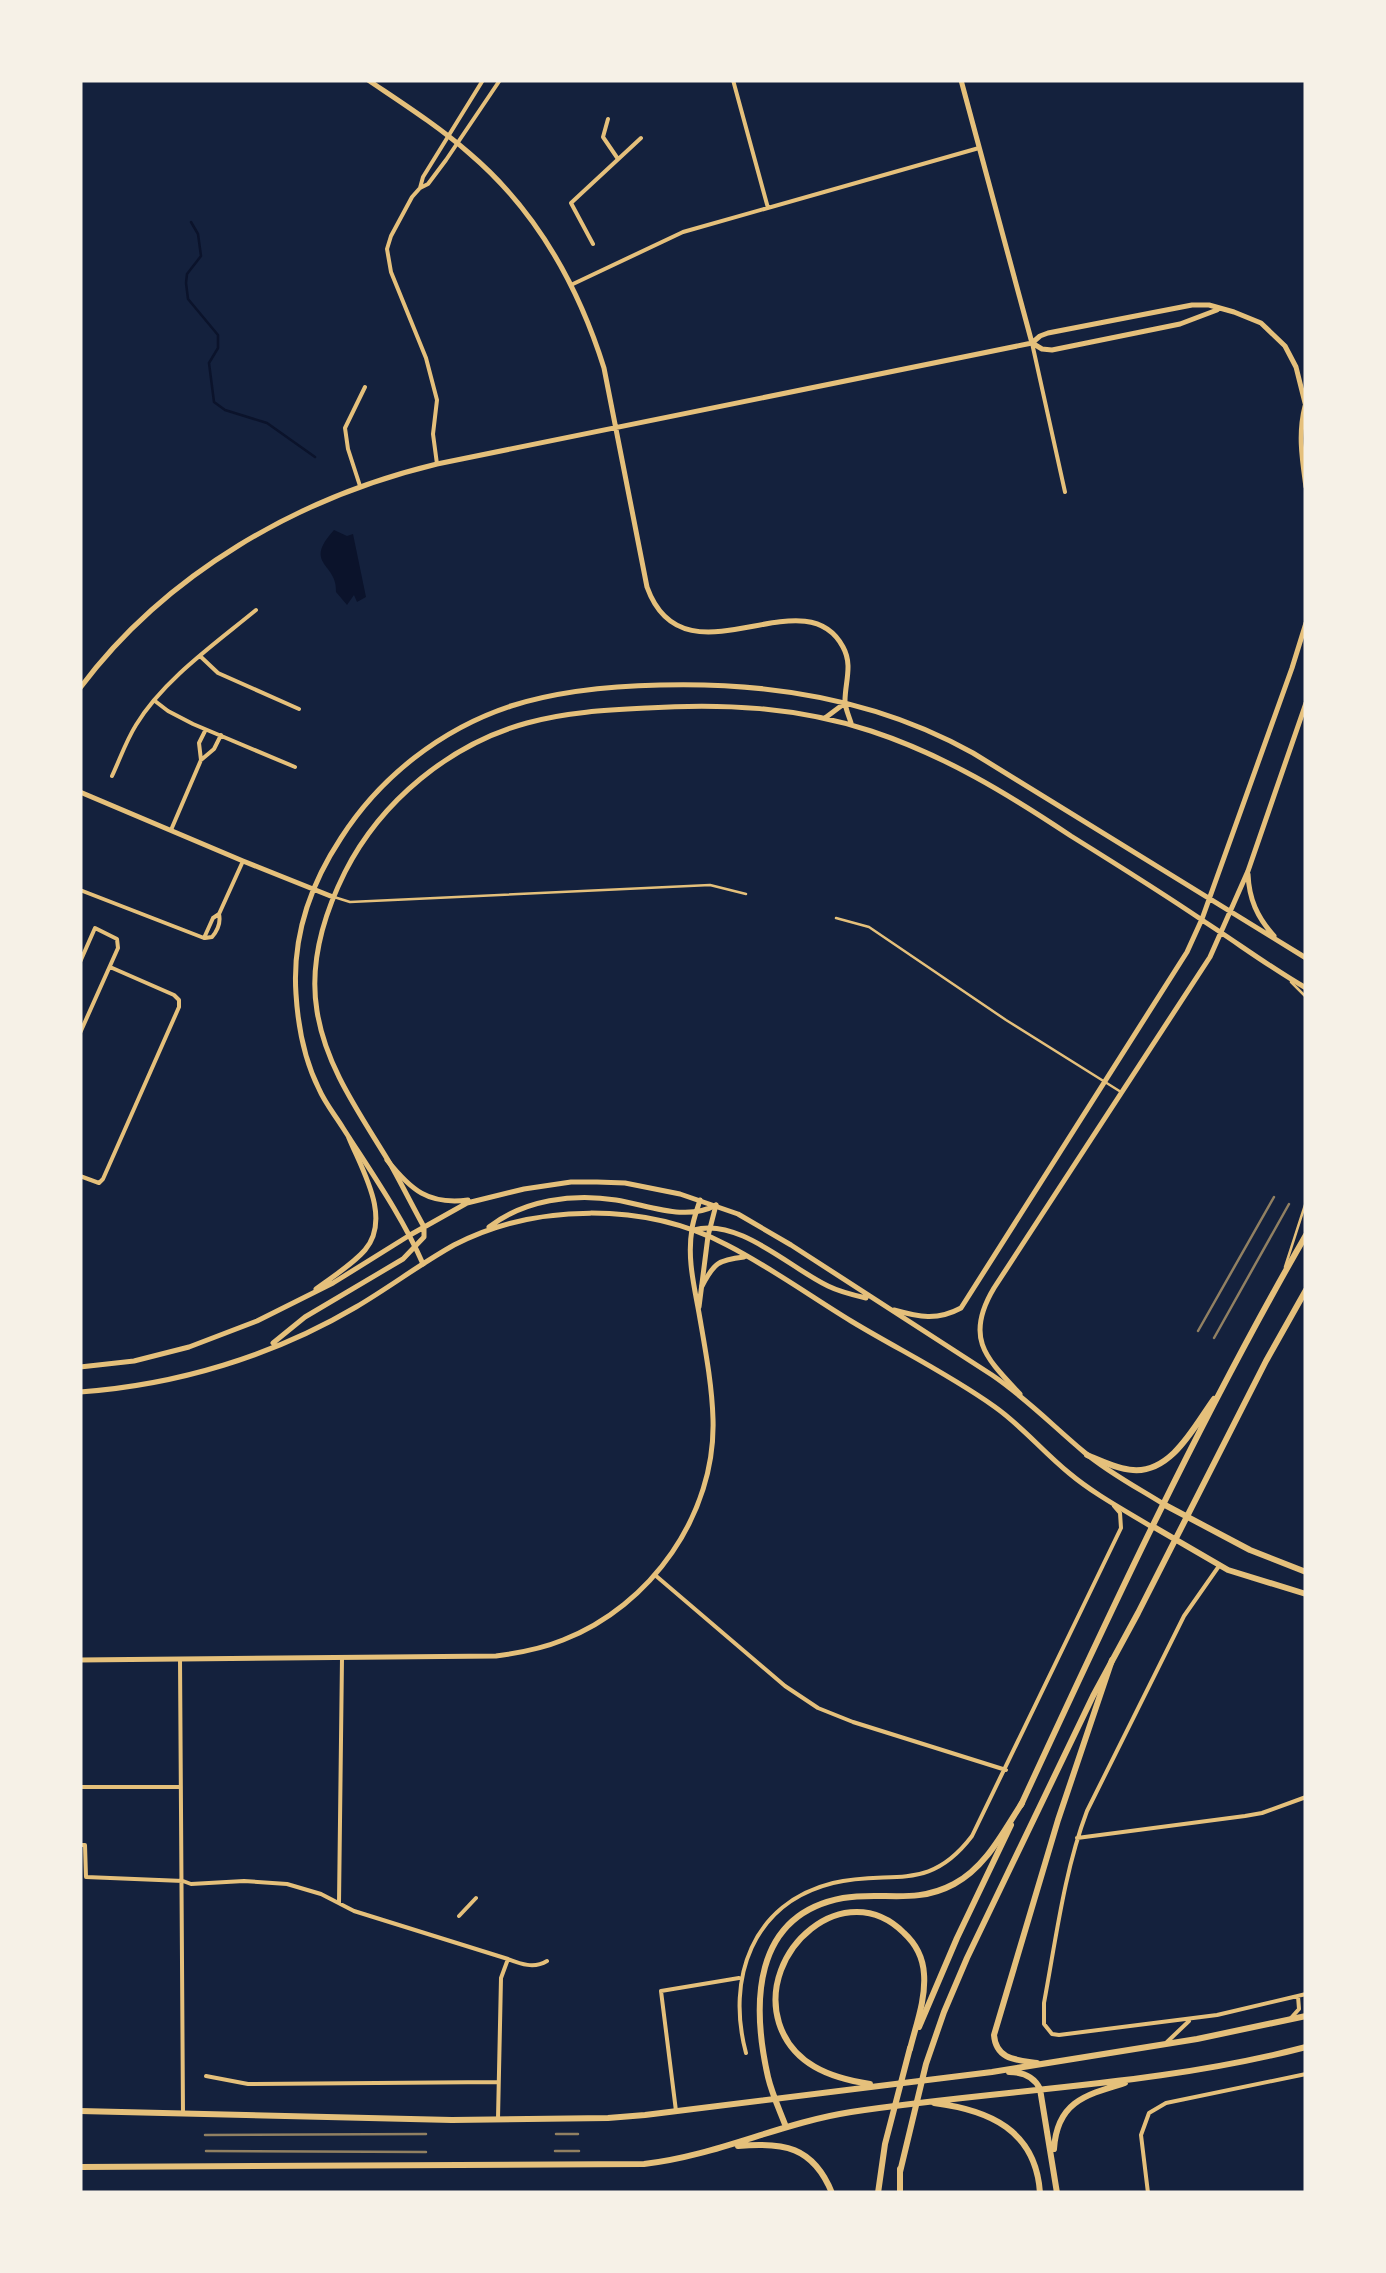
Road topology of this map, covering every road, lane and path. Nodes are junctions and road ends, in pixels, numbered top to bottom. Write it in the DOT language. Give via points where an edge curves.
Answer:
graph roads {
  1 [pos="368,80"];
  2 [pos="482,80"];
  3 [pos="500,80"];
  4 [pos="733,80"];
  5 [pos="961,80"];
  6 [pos="608,119"];
  7 [pos="448,137"];
  8 [pos="641,138"];
  9 [pos="458,144"];
  10 [pos="979,148"];
  11 [pos="618,160"];
  12 [pos="420,188"];
  13 [pos="768,208"];
  14 [pos="593,244"];
  15 [pos="572,285"];
  16 [pos="1221,309"];
  17 [pos="1032,343"];
  18 [pos="365,387"];
  19 [pos="1306,406"];
  20 [pos="616,428"];
  21 [pos="437,464"];
  22 [pos="360,486"];
  23 [pos="1306,487"];
  24 [pos="1065,492"];
  25 [pos="256,610"];
  26 [pos="1306,623"];
  27 [pos="200,656"];
  28 [pos="80,688"];
  29 [pos="155,700"];
  30 [pos="1306,702"];
  31 [pos="845,703"];
  32 [pos="299,709"];
  33 [pos="825,718"];
  34 [pos="852,725"];
  35 [pos="206,729"];
  36 [pos="221,735"];
  37 [pos="201,760"];
  38 [pos="295,767"];
  39 [pos="112,776"];
  40 [pos="80,792"];
  41 [pos="171,830"];
  42 [pos="243,861"];
  43 [pos="1248,871"];
  44 [pos="313,889"];
  45 [pos="80,890"];
  46 [pos="746,894"];
  47 [pos="333,896"];
  48 [pos="1208,899"];
  49 [pos="1230,912"];
  50 [pos="836,918"];
  51 [pos="1202,919"];
  52 [pos="1222,933"];
  53 [pos="1279,942"];
  54 [pos="1306,958"];
  55 [pos="80,962"];
  56 [pos="110,967"];
  57 [pos="1287,977"];
  58 [pos="1306,988"];
  59 [pos="1306,997"];
  60 [pos="80,1012"];
  61 [pos="87,1016"];
  62 [pos="80,1032"];
  63 [pos="1105,1082"];
  64 [pos="1123,1093"];
  65 [pos="350,1138"];
  66 [pos="388,1160"];
  67 [pos="80,1176"];
  68 [pos="480,1198"];
  69 [pos="700,1200"];
  70 [pos="1306,1202"];
  71 [pos="716,1206"];
  72 [pos="696,1213"];
  73 [pos="711,1226"];
  74 [pos="424,1227"];
  75 [pos="692,1230"];
  76 [pos="483,1232"];
  77 [pos="410,1235"];
  78 [pos="708,1236"];
  79 [pos="1306,1236"];
  80 [pos="416,1247"];
  81 [pos="747,1257"];
  82 [pos="423,1264"];
  83 [pos="1282,1278"];
  84 [pos="702,1286"];
  85 [pos="1306,1290"];
  86 [pos="304,1298"];
  87 [pos="873,1299"];
  88 [pos="886,1308"];
  89 [pos="698,1310"];
  90 [pos="267,1348"];
  91 [pos="80,1367"];
  92 [pos="1227,1382"];
  93 [pos="80,1392"];
  94 [pos="1020,1394"];
  95 [pos="1087,1455"];
  96 [pos="1112,1502"];
  97 [pos="1165,1504"];
  98 [pos="1187,1517"];
  99 [pos="1154,1528"];
  100 [pos="1174,1541"];
  101 [pos="1219,1566"];
  102 [pos="1306,1572"];
  103 [pos="655,1575"];
  104 [pos="1306,1594"];
  105 [pos="342,1658"];
  106 [pos="180,1659"];
  107 [pos="80,1660"];
  108 [pos="1112,1660"];
  109 [pos="1006,1770"];
  110 [pos="80,1787"];
  111 [pos="182,1787"];
  112 [pos="1306,1798"];
  113 [pos="1022,1803"];
  114 [pos="1077,1838"];
  115 [pos="80,1844"];
  116 [pos="182,1881"];
  117 [pos="476,1898"];
  118 [pos="338,1904"];
  119 [pos="459,1916"];
  120 [pos="508,1959"];
  121 [pos="547,1962"];
  122 [pos="741,1978"];
  123 [pos="1306,1994"];
  124 [pos="1298,1996"];
  125 [pos="1306,2016"];
  126 [pos="1193,2018"];
  127 [pos="1285,2022"];
  128 [pos="1163,2044"];
  129 [pos="1306,2047"];
  130 [pos="910,2049"];
  131 [pos="746,2053"];
  132 [pos="1043,2064"];
  133 [pos="992,2072"];
  134 [pos="1306,2074"];
  135 [pos="206,2076"];
  136 [pos="1139,2078"];
  137 [pos="498,2082"];
  138 [pos="881,2085"];
  139 [pos="1040,2090"];
  140 [pos="775,2098"];
  141 [pos="923,2102"];
  142 [pos="80,2111"];
  143 [pos="676,2111"];
  144 [pos="183,2113"];
  145 [pos="498,2119"];
  146 [pos="786,2128"];
  147 [pos="727,2147"];
  148 [pos="1054,2166"];
  149 [pos="80,2168"];
  150 [pos="832,2193"];
  151 [pos="878,2193"];
  152 [pos="898,2193"];
  153 [pos="1040,2193"];
  154 [pos="1058,2193"];
  155 [pos="1148,2193"];
  1 -- 7 [label="street"];
  2 -- 7 [label="street"];
  3 -- 9 [label="street"];
  4 -- 13 [label="street"];
  5 -- 10 [label="street"];
  6 -- 11 [label="street" via="603,136"];
  7 -- 9 [label="street"];
  7 -- 12 [label="street"];
  8 -- 11 [label="street"];
  9 -- 12 [label="street"];
  9 -- 15 [label="street" via="517,202"];
  10 -- 13 [label="street"];
  10 -- 17 [label="street"];
  11 -- 14 [label="street" via="571,203"];
  12 -- 21 [label="street" via="391,236 387,258 437,400"];
  13 -- 15 [label="street" via="674,235"];
  15 -- 20 [label="street" via="599,353"];
  16 -- 17 [label="street" via="1176,307"];
  16 -- 17 [label="street" via="1052,350"];
  16 -- 19 [label="street" via="1256,320 1281,341"];
  17 -- 20 [label="street"];
  17 -- 24 [label="street"];
  18 -- 22 [label="street" via="345,428"];
  19 -- 23 [label="street" via="1300,425"];
  20 -- 21 [label="street"];
  20 -- 31 [label="street" via="656,606 690,631 820,625 847,656"];
  21 -- 22 [label="street"];
  22 -- 28 [label="street" via="214,561 154,610"];
  25 -- 27 [label="street"];
  26 -- 48 [label="street"];
  27 -- 29 [label="street"];
  27 -- 32 [label="street" via="218,673"];
  29 -- 35 [label="street"];
  29 -- 39 [label="street"];
  30 -- 43 [label="street"];
  31 -- 33 [label="street"];
  31 -- 34 [label="street"];
  31 -- 44 [label="street" via="785,690 689,684 595,690 511,706 466,725 400,769 349,826"];
  31 -- 48 [label="street" via="947,739"];
  33 -- 34 [label="street"];
  33 -- 47 [label="street" via="683,705 524,724 450,758 398,798 355,853"];
  34 -- 51 [label="street" via="937,756 992,786"];
  35 -- 36 [label="street"];
  35 -- 37 [label="street"];
  36 -- 37 [label="street"];
  36 -- 38 [label="street"];
  37 -- 41 [label="street"];
  40 -- 41 [label="street"];
  41 -- 42 [label="street"];
  42 -- 44 [label="street"];
  42 -- 45 [label="street" via="212,937"];
  43 -- 49 [label="street"];
  43 -- 53 [label="street" via="1255,910"];
  44 -- 47 [label="street"];
  44 -- 65 [label="street" via="296,963 299,1030 319,1090"];
  46 -- 47 [label="lane" via="710,886 350,902"];
  47 -- 66 [label="street" via="315,975 317,1012 333,1065"];
  48 -- 49 [label="street"];
  48 -- 51 [label="street"];
  49 -- 52 [label="street"];
  49 -- 53 [label="street"];
  50 -- 63 [label="lane" via="870,927"];
  51 -- 52 [label="street"];
  51 -- 63 [label="street"];
  52 -- 57 [label="street"];
  52 -- 64 [label="street"];
  53 -- 54 [label="street"];
  55 -- 56 [label="street" via="95,928 117,939"];
  56 -- 61 [label="street"];
  56 -- 67 [label="street" via="174,995 179,1008 103,1179 94,1183"];
  57 -- 58 [label="street"];
  57 -- 59 [label="lane"];
  60 -- 61 [label="street"];
  61 -- 62 [label="street"];
  63 -- 64 [label="lane"];
  63 -- 88 [label="street" via="961,1308 928,1318"];
  64 -- 94 [label="street" via="982,1312 983,1351"];
  65 -- 77 [label="street"];
  65 -- 86 [label="street" via="372,1193 371,1242"];
  66 -- 68 [label="street" via="432,1199"];
  66 -- 74 [label="street"];
  68 -- 69 [label="street" via="597,1182"];
  68 -- 74 [label="street"];
  69 -- 71 [label="street"];
  69 -- 72 [label="street"];
  70 -- 83 [label="lane"];
  71 -- 72 [label="street"];
  71 -- 73 [label="street"];
  71 -- 87 [label="street" via="759,1225"];
  72 -- 75 [label="street"];
  72 -- 76 [label="street" via="570,1198 524,1206"];
  73 -- 75 [label="street"];
  73 -- 78 [label="street"];
  73 -- 87 [label="street" via="740,1234 828,1286"];
  74 -- 77 [label="street"];
  74 -- 80 [label="street"];
  75 -- 76 [label="street" via="594,1214 536,1218"];
  75 -- 78 [label="street"];
  75 -- 89 [label="street"];
  76 -- 82 [label="street"];
  77 -- 80 [label="street"];
  77 -- 86 [label="street"];
  78 -- 81 [label="street"];
  78 -- 84 [label="street"];
  79 -- 83 [label="main road"];
  80 -- 82 [label="street"];
  80 -- 90 [label="street" via="305,1316"];
  81 -- 84 [label="street" via="717,1263"];
  81 -- 96 [label="street" via="972,1391"];
  82 -- 90 [label="street" via="328,1323"];
  83 -- 92 [label="main road"];
  84 -- 89 [label="street"];
  85 -- 98 [label="main road"];
  86 -- 91 [label="street" via="190,1348"];
  87 -- 88 [label="street"];
  88 -- 94 [label="street"];
  89 -- 103 [label="street" via="711,1392 710,1454 690,1521"];
  90 -- 93 [label="street" via="171,1380"];
  92 -- 95 [label="main road" via="1163,1462 1133,1470"];
  92 -- 97 [label="main road"];
  94 -- 95 [label="street"];
  95 -- 97 [label="street"];
  96 -- 99 [label="street"];
  96 -- 109 [label="street" via="1121,1528"];
  97 -- 98 [label="main road"];
  97 -- 99 [label="main road"];
  98 -- 100 [label="main road"];
  98 -- 102 [label="main road"];
  99 -- 100 [label="main road"];
  99 -- 113 [label="main road"];
  100 -- 101 [label="main road"];
  100 -- 108 [label="main road"];
  101 -- 104 [label="main road"];
  101 -- 114 [label="street" via="1184,1616"];
  103 -- 105 [label="street" via="604,1619 542,1648 496,1656"];
  103 -- 109 [label="street" via="818,1708"];
  105 -- 106 [label="street"];
  105 -- 118 [label="street"];
  106 -- 107 [label="street"];
  106 -- 111 [label="street"];
  108 -- 132 [label="main road" via="994,2035 1002,2054"];
  108 -- 152 [label="main road" via="967,1958 932,2047"];
  109 -- 122 [label="street" via="972,1836 952,1859 915,1877 837,1882 790,1902 755,1940"];
  110 -- 111 [label="street"];
  111 -- 116 [label="street"];
  112 -- 114 [label="street" via="1262,1813"];
  113 -- 130 [label="main road"];
  113 -- 140 [label="main road" via="982,1861 957,1882 924,1896 827,1902 779,1938 759,1994"];
  114 -- 126 [label="street" via="1044,2002 1047,2030 1059,2035"];
  115 -- 116 [label="street" via="86,1876"];
  116 -- 118 [label="street" via="286,1884"];
  116 -- 144 [label="street"];
  117 -- 119 [label="street"];
  118 -- 120 [label="street"];
  120 -- 121 [label="street" via="531,1966"];
  120 -- 137 [label="street" via="501,1978"];
  122 -- 131 [label="street"];
  122 -- 143 [label="street" via="661,1991"];
  123 -- 124 [label="street"];
  124 -- 126 [label="street"];
  124 -- 127 [label="street" via="1299,2009"];
  125 -- 127 [label="main road"];
  126 -- 128 [label="street"];
  127 -- 128 [label="main road"];
  128 -- 132 [label="main road"];
  129 -- 136 [label="main road"];
  130 -- 138 [label="main road" via="925,1984 922,1958 898,1927 849,1913 799,1938 776,1989 782,2032 798,2056 821,2071"];
  130 -- 151 [label="main road"];
  132 -- 133 [label="main road"];
  133 -- 138 [label="main road"];
  133 -- 139 [label="main road" via="1024,2074"];
  134 -- 155 [label="street" via="1166,2103 1148,2113 1142,2135"];
  135 -- 137 [label="street" via="262,2084"];
  136 -- 139 [label="main road"];
  136 -- 148 [label="main road" via="1069,2108 1056,2133"];
  137 -- 145 [label="street"];
  138 -- 140 [label="main road"];
  139 -- 141 [label="main road"];
  139 -- 148 [label="main road"];
  140 -- 143 [label="main road"];
  140 -- 146 [label="main road"];
  141 -- 146 [label="main road"];
  141 -- 153 [label="main road" via="971,2110 1003,2124 1031,2156"];
  142 -- 144 [label="main road"];
  143 -- 145 [label="main road"];
  144 -- 145 [label="main road"];
  146 -- 147 [label="main road"];
  147 -- 149 [label="main road" via="611,2165"];
  147 -- 150 [label="main road" via="794,2150 822,2173"];
  148 -- 154 [label="main road"];
}
